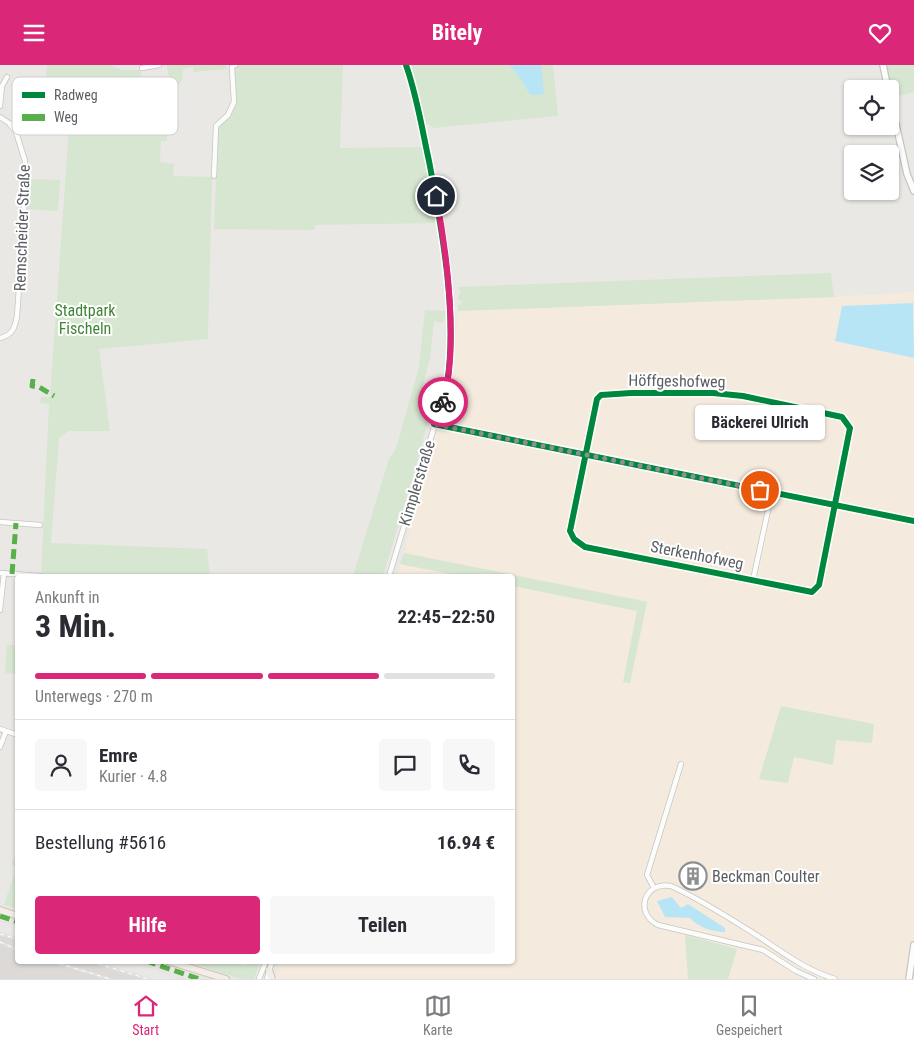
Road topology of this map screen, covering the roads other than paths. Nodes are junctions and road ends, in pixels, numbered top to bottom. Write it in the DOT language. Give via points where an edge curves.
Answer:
graph roads {
  1 [pos="159,65"];
  2 [pos="406,65"];
  3 [pos="883,65"];
  4 [pos="232,66"];
  5 [pos="142,68"];
  6 [pos="7,77"];
  7 [pos="886,80"];
  8 [pos="0,106"];
  9 [pos="0,117"];
  10 [pos="12,126"];
  11 [pos="17,135"];
  12 [pos="898,135"];
  13 [pos="214,176"];
  14 [pos="914,191"];
  15 [pos="0,337"];
  16 [pos="434,424"];
  17 [pos="586,455"];
  18 [pos="772,493"];
  19 [pos="835,505"];
  20 [pos="914,521"];
  21 [pos="0,522"];
  22 [pos="40,525"];
  23 [pos="2,573"];
  24 [pos="15,574"];
  25 [pos="390,574"];
  26 [pos="753,581"];
  27 [pos="0,610"];
  28 [pos="0,729"];
  29 [pos="6,731"];
  30 [pos="15,734"];
  31 [pos="0,747"];
  32 [pos="681,764"];
  33 [pos="654,888"];
  34 [pos="0,910"];
  35 [pos="15,914"];
  36 [pos="914,945"];
  37 [pos="178,964"];
  38 [pos="265,964"];
  39 [pos="271,964"];
  40 [pos="269,970"];
  41 [pos="815,972"];
  42 [pos="226,979"];
  43 [pos="259,979"];
  44 [pos="267,979"];
  45 [pos="272,979"];
  46 [pos="813,979"];
  47 [pos="835,979"];
  48 [pos="909,979"];
  1 -- 5 [label="street"];
  2 -- 16 [label="street, Kimplerstraße" via="440,215 448,284 447,385"];
  3 -- 7 [label="main road"];
  4 -- 13 [label="street" via="234,102 228,115 216,126"];
  6 -- 8 [label="street" via="2,86"];
  9 -- 10 [label="street, Remscheider Straße"];
  11 -- 15 [label="street, Remscheider Straße" via="26,175 17,316 12,332"];
  12 -- 14 [label="main road"];
  16 -- 17 [label="street"];
  16 -- 25 [label="street, Kimplerstraße"];
  17 -- 18 [label="street"];
  17 -- 19 [label="street, Höffgeshofweg" via="597,399 601,395 713,393 743,396 842,417 850,428"];
  17 -- 26 [label="street, Sterkenhofweg" via="570,531 574,539 585,547"];
  18 -- 19 [label="street"];
  18 -- 26 [label="street, Sterkenhofweg"];
  19 -- 20 [label="street"];
  19 -- 26 [label="street, Sterkenhofweg" via="819,585 812,592"];
  21 -- 22 [label="street"];
  23 -- 24 [label="street"];
  23 -- 27 [label="street"];
  28 -- 29 [label="street"];
  29 -- 30 [label="street"];
  29 -- 31 [label="street"];
  32 -- 33 [label="street" via="647,875"];
  33 -- 41 [label="street" via="665,885 680,890"];
  33 -- 46 [label="street" via="645,903 646,913 653,922 763,950"];
  34 -- 35 [label="main road"];
  36 -- 48 [label="main road"];
  37 -- 42 [label="main road"];
  38 -- 43 [label="street"];
  39 -- 40 [label="street"];
  40 -- 44 [label="street"];
  40 -- 45 [label="main road"];
  41 -- 46 [label="street"];
  41 -- 47 [label="street"];
}
